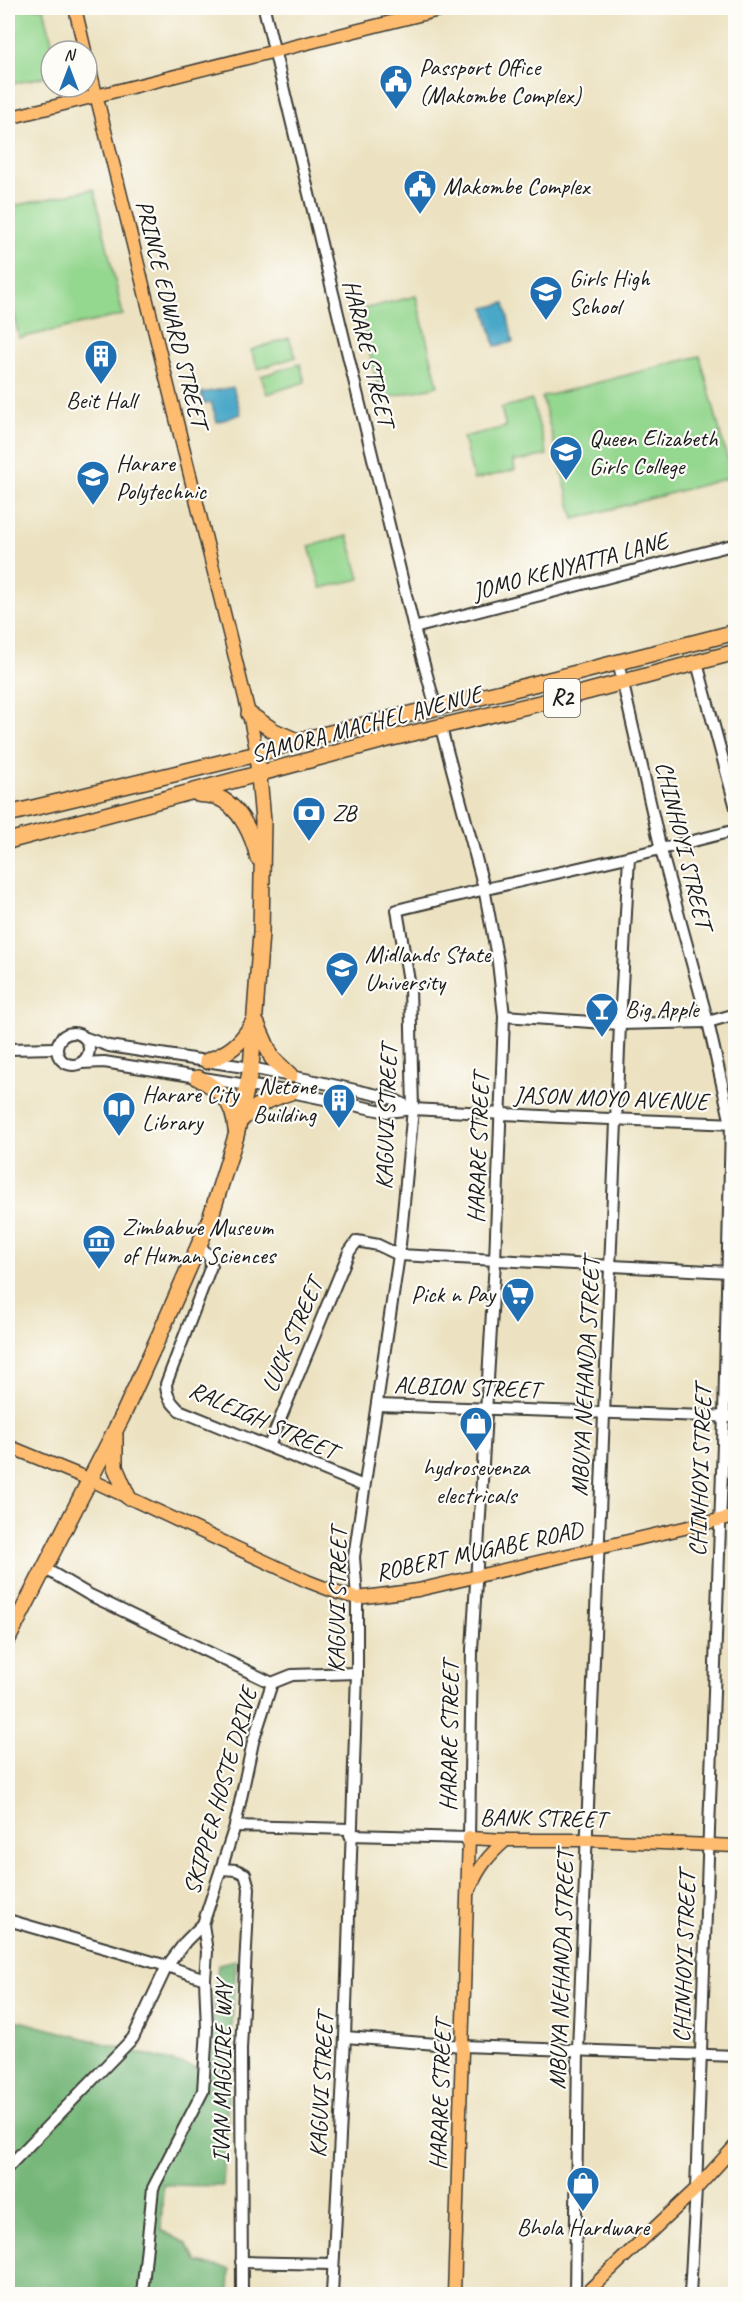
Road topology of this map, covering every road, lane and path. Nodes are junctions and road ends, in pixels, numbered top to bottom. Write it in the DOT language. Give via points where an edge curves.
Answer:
graph roads {
  1 [pos="75,8"];
  2 [pos="264,8"];
  3 [pos="447,8"];
  4 [pos="82,39"];
  5 [pos="274,50"];
  6 [pos="99,95"];
  7 [pos="84,99"];
  8 [pos="97,99"];
  9 [pos="8,118"];
  10 [pos="735,544"];
  11 [pos="414,628"];
  12 [pos="735,632"];
  13 [pos="735,652"];
  14 [pos="618,662"];
  15 [pos="697,663"];
  16 [pos="623,682"];
  17 [pos="436,708"];
  18 [pos="249,714"];
  19 [pos="441,728"];
  20 [pos="297,741"];
  21 [pos="257,754"];
  22 [pos="260,775"];
  23 [pos="192,793"];
  24 [pos="735,808"];
  25 [pos="8,814"];
  26 [pos="735,830"];
  27 [pos="8,841"];
  28 [pos="661,850"];
  29 [pos="629,857"];
  30 [pos="262,877"];
  31 [pos="484,888"];
  32 [pos="735,1014"];
  33 [pos="504,1016"];
  34 [pos="255,1019"];
  35 [pos="708,1022"];
  36 [pos="620,1024"];
  37 [pos="86,1038"];
  38 [pos="8,1048"];
  39 [pos="57,1048"];
  40 [pos="207,1061"];
  41 [pos="81,1063"];
  42 [pos="251,1068"];
  43 [pos="290,1076"];
  44 [pos="198,1078"];
  45 [pos="249,1086"];
  46 [pos="291,1092"];
  47 [pos="413,1109"];
  48 [pos="501,1114"];
  49 [pos="618,1119"];
  50 [pos="241,1120"];
  51 [pos="733,1124"];
  52 [pos="237,1136"];
  53 [pos="200,1245"];
  54 [pos="399,1255"];
  55 [pos="495,1261"];
  56 [pos="611,1265"];
  57 [pos="729,1272"];
  58 [pos="377,1405"];
  59 [pos="486,1410"];
  60 [pos="604,1411"];
  61 [pos="730,1417"];
  62 [pos="115,1432"];
  63 [pos="8,1446"];
  64 [pos="269,1446"];
  65 [pos="91,1480"];
  66 [pos="364,1486"];
  67 [pos="128,1497"];
  68 [pos="735,1515"];
  69 [pos="719,1519"];
  70 [pos="598,1547"];
  71 [pos="44,1568"];
  72 [pos="478,1577"];
  73 [pos="357,1598"];
  74 [pos="8,1639"];
  75 [pos="357,1673"];
  76 [pos="272,1683"];
  77 [pos="235,1826"];
  78 [pos="350,1832"];
  79 [pos="469,1838"];
  80 [pos="506,1840"];
  81 [pos="587,1840"];
  82 [pos="709,1845"];
  83 [pos="735,1846"];
  84 [pos="222,1869"];
  85 [pos="467,1897"];
  86 [pos="8,1920"];
  87 [pos="203,1924"];
  88 [pos="167,1966"];
  89 [pos="206,1979"];
  90 [pos="345,2037"];
  91 [pos="463,2046"];
  92 [pos="578,2050"];
  93 [pos="701,2055"];
  94 [pos="735,2056"];
  95 [pos="735,2145"];
  96 [pos="8,2167"];
  97 [pos="696,2189"];
  98 [pos="241,2262"];
  99 [pos="333,2264"];
  100 [pos="333,2294"];
  101 [pos="142,2295"];
  102 [pos="242,2295"];
  103 [pos="454,2295"];
  104 [pos="575,2295"];
  105 [pos="585,2295"];
  106 [pos="690,2295"];
  1 -- 4 [label="main road"];
  2 -- 5 [label="street, HARARE STREET"];
  3 -- 5 [label="main road"];
  5 -- 6 [label="main road"];
  5 -- 11 [label="street, HARARE STREET"];
  7 -- 9 [label="main road"];
  8 -- 18 [label="main road, PRINCE EDWARD STREET"];
  10 -- 11 [label="street, JOMO KENYATTA LANE"];
  11 -- 17 [label="street, HARARE STREET"];
  12 -- 14 [label="highway, SAMORA MACHEL AVENUE / R2"];
  13 -- 15 [label="highway, SAMORA MACHEL AVENUE / R2"];
  14 -- 16 [label="street, CHINHOYI STREET"];
  14 -- 17 [label="highway, SAMORA MACHEL AVENUE / R2"];
  15 -- 16 [label="highway, SAMORA MACHEL AVENUE / R2"];
  15 -- 24 [label="street"];
  16 -- 19 [label="highway, SAMORA MACHEL AVENUE / R2"];
  16 -- 28 [label="street, CHINHOYI STREET"];
  17 -- 20 [label="highway, SAMORA MACHEL AVENUE / R2"];
  18 -- 20 [label="highway"];
  18 -- 21 [label="main road, PRINCE EDWARD STREET"];
  19 -- 22 [label="highway, SAMORA MACHEL AVENUE / R2"];
  19 -- 31 [label="street, HARARE STREET"];
  20 -- 21 [label="highway, SAMORA MACHEL AVENUE / R2"];
  21 -- 22 [label="highway"];
  21 -- 25 [label="highway, SAMORA MACHEL AVENUE / R2"];
  22 -- 23 [label="highway, SAMORA MACHEL AVENUE / R2"];
  22 -- 30 [label="highway"];
  23 -- 27 [label="highway, SAMORA MACHEL AVENUE / R2"];
  23 -- 30 [label="highway" via="218,797 237,810 255,845"];
  26 -- 28 [label="street"];
  28 -- 29 [label="street"];
  28 -- 35 [label="street, CHINHOYI STREET"];
  29 -- 31 [label="street"];
  29 -- 36 [label="street, MBUYA NEHANDA STREET"];
  30 -- 34 [label="highway"];
  31 -- 33 [label="street, HARARE STREET"];
  31 -- 47 [label="street, KAGUVI STREET" via="397,910 410,987"];
  32 -- 35 [label="street"];
  33 -- 36 [label="street"];
  33 -- 48 [label="street, HARARE STREET"];
  34 -- 40 [label="highway" via="243,1040 225,1055"];
  34 -- 42 [label="highway"];
  34 -- 43 [label="highway" via="272,1058"];
  35 -- 36 [label="street"];
  35 -- 51 [label="street, CHINHOYI STREET"];
  36 -- 49 [label="street, MBUYA NEHANDA STREET"];
  37 -- 39 [label="street" via="69,1033 60,1039"];
  37 -- 40 [label="street, JASON MOYO AVENUE" via="109,1046"];
  37 -- 41 [label="street" via="88,1054"];
  38 -- 39 [label="street"];
  39 -- 41 [label="street" via="63,1062"];
  40 -- 42 [label="street, JASON MOYO AVENUE"];
  41 -- 44 [label="street, JASON MOYO AVENUE" via="104,1062"];
  42 -- 43 [label="street, JASON MOYO AVENUE"];
  42 -- 45 [label="highway"];
  43 -- 47 [label="street, JASON MOYO AVENUE" via="391,1098"];
  44 -- 45 [label="street, JASON MOYO AVENUE"];
  44 -- 52 [label="highway" via="217,1088 229,1103"];
  45 -- 46 [label="street, JASON MOYO AVENUE"];
  45 -- 50 [label="highway"];
  46 -- 47 [label="street, JASON MOYO AVENUE" via="387,1112"];
  46 -- 50 [label="highway" via="273,1097"];
  47 -- 48 [label="street, JASON MOYO AVENUE"];
  47 -- 54 [label="street, KAGUVI STREET"];
  48 -- 49 [label="street, JASON MOYO AVENUE"];
  48 -- 55 [label="street, HARARE STREET"];
  49 -- 51 [label="street, JASON MOYO AVENUE"];
  49 -- 56 [label="street, MBUYA NEHANDA STREET"];
  50 -- 52 [label="highway"];
  51 -- 57 [label="street, CHINHOYI STREET"];
  52 -- 53 [label="highway"];
  53 -- 62 [label="highway"];
  53 -- 64 [label="street, RALEIGH STREET" via="211,1266 173,1363 166,1392 179,1410"];
  54 -- 55 [label="street"];
  54 -- 58 [label="street, KAGUVI STREET"];
  54 -- 64 [label="street, LUCK STREET" via="357,1241 349,1252"];
  55 -- 56 [label="street"];
  55 -- 59 [label="street, HARARE STREET"];
  56 -- 57 [label="street"];
  56 -- 60 [label="street, MBUYA NEHANDA STREET"];
  57 -- 61 [label="street, CHINHOYI STREET"];
  58 -- 59 [label="street, ALBION STREET"];
  58 -- 66 [label="street, KAGUVI STREET"];
  59 -- 60 [label="street, ALBION STREET"];
  59 -- 72 [label="street, HARARE STREET"];
  60 -- 61 [label="street, ALBION STREET"];
  60 -- 70 [label="street, MBUYA NEHANDA STREET"];
  61 -- 69 [label="street, CHINHOYI STREET"];
  62 -- 65 [label="highway"];
  62 -- 67 [label="highway" via="115,1467"];
  63 -- 65 [label="main road, ROBERT MUGABE ROAD"];
  64 -- 66 [label="street, RALEIGH STREET"];
  65 -- 67 [label="main road, ROBERT MUGABE ROAD"];
  65 -- 71 [label="highway"];
  66 -- 73 [label="street, KAGUVI STREET" via="354,1557"];
  67 -- 73 [label="main road, ROBERT MUGABE ROAD" via="307,1581"];
  68 -- 69 [label="main road, ROBERT MUGABE ROAD"];
  69 -- 70 [label="main road, ROBERT MUGABE ROAD"];
  69 -- 82 [label="street, CHINHOYI STREET"];
  70 -- 72 [label="main road, ROBERT MUGABE ROAD"];
  70 -- 81 [label="street, MBUYA NEHANDA STREET"];
  71 -- 74 [label="highway"];
  71 -- 76 [label="street" via="88,1594"];
  72 -- 73 [label="main road, ROBERT MUGABE ROAD"];
  72 -- 79 [label="street, HARARE STREET" via="470,1719"];
  73 -- 75 [label="street, KAGUVI STREET"];
  75 -- 76 [label="street, SKIPPER HOSTE DRIVE" via="292,1675"];
  75 -- 78 [label="street, KAGUVI STREET"];
  76 -- 77 [label="street, SKIPPER HOSTE DRIVE" via="253,1742"];
  77 -- 78 [label="street, BANK STREET"];
  77 -- 84 [label="street, SKIPPER HOSTE DRIVE"];
  78 -- 79 [label="street, BANK STREET"];
  78 -- 90 [label="street, KAGUVI STREET"];
  79 -- 80 [label="main road, BANK STREET"];
  79 -- 85 [label="main road, HARARE STREET"];
  80 -- 81 [label="main road, BANK STREET"];
  80 -- 85 [label="main road" via="477,1872"];
  81 -- 82 [label="main road, BANK STREET"];
  81 -- 92 [label="street, MBUYA NEHANDA STREET"];
  82 -- 83 [label="main road, BANK STREET"];
  82 -- 93 [label="street, CHINHOYI STREET"];
  84 -- 87 [label="street, SKIPPER HOSTE DRIVE"];
  84 -- 98 [label="street, IVAN MAGUIRE WAY" via="245,1874 249,1888 241,2049"];
  85 -- 91 [label="main road, HARARE STREET"];
  86 -- 88 [label="street"];
  87 -- 88 [label="street, SKIPPER HOSTE DRIVE"];
  87 -- 89 [label="street, SKIPPER HOSTE DRIVE"];
  88 -- 89 [label="street"];
  88 -- 96 [label="street, SKIPPER HOSTE DRIVE" via="134,2038"];
  89 -- 101 [label="street, SKIPPER HOSTE DRIVE" via="206,2077 203,2091 153,2188"];
  90 -- 91 [label="street"];
  90 -- 99 [label="street, KAGUVI STREET"];
  91 -- 92 [label="street"];
  91 -- 103 [label="main road, HARARE STREET"];
  92 -- 93 [label="street"];
  92 -- 104 [label="street, MBUYA NEHANDA STREET"];
  93 -- 94 [label="street"];
  93 -- 97 [label="street, CHINHOYI STREET"];
  95 -- 97 [label="main road"];
  97 -- 105 [label="main road"];
  97 -- 106 [label="street, CHINHOYI STREET"];
  98 -- 99 [label="street"];
  98 -- 102 [label="street, IVAN MAGUIRE WAY"];
  99 -- 100 [label="street, KAGUVI STREET"];
}
